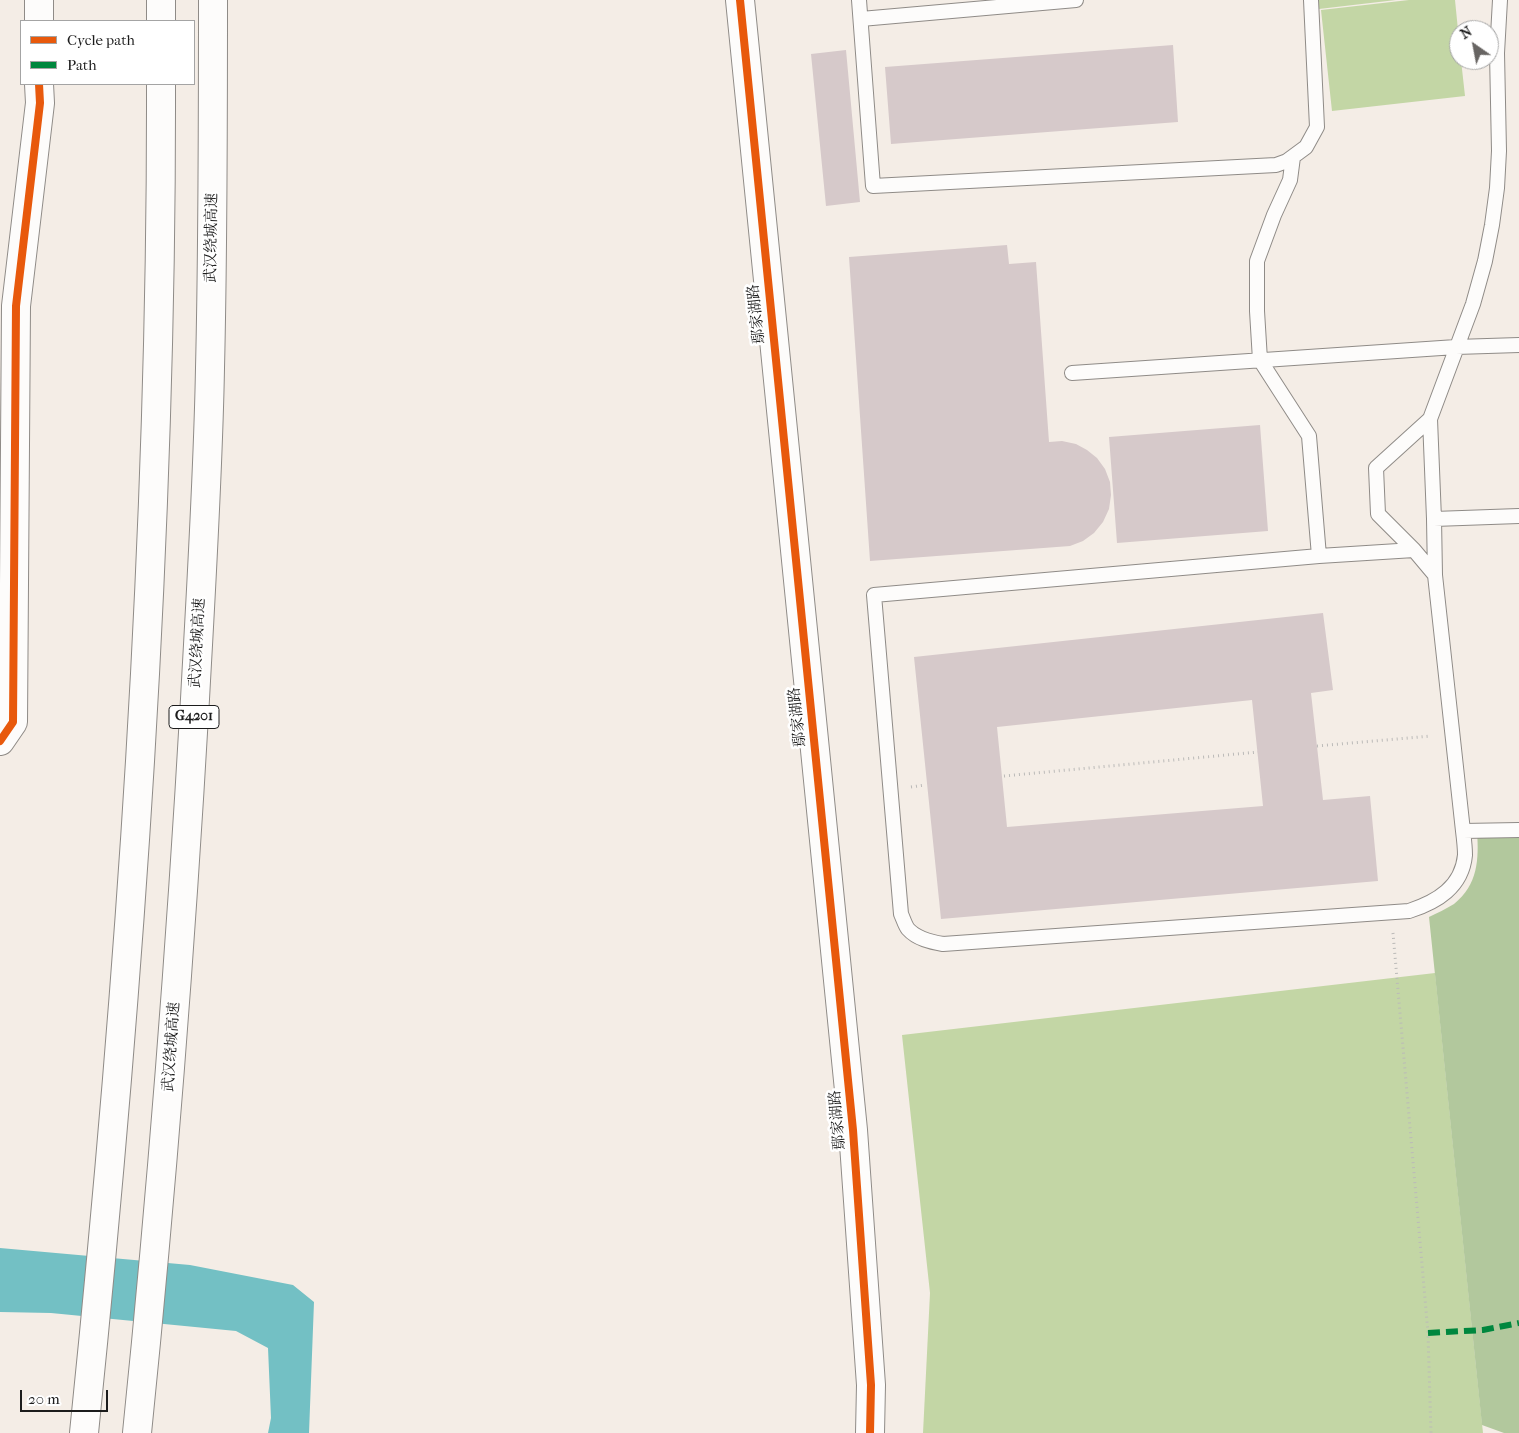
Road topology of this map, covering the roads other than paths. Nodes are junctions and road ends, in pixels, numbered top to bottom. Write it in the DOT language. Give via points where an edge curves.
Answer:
graph roads {
  1 [pos="38,0"];
  2 [pos="161,0"];
  3 [pos="213,0"];
  4 [pos="740,0"];
  5 [pos="859,0"];
  6 [pos="1076,0"];
  7 [pos="1311,0"];
  8 [pos="1500,0"];
  9 [pos="861,19"];
  10 [pos="39,20"];
  11 [pos="161,20"];
  12 [pos="40,85"];
  13 [pos="161,85"];
  14 [pos="1293,157"];
  15 [pos="1519,345"];
  16 [pos="1456,347"];
  17 [pos="1260,360"];
  18 [pos="1072,373"];
  19 [pos="1430,419"];
  20 [pos="1519,516"];
  21 [pos="1434,519"];
  22 [pos="1414,550"];
  23 [pos="1319,556"];
  24 [pos="1435,575"];
  25 [pos="0,742"];
  26 [pos="1519,830"];
  27 [pos="1463,832"];
  28 [pos="91,1372"];
  29 [pos="80,1433"];
  30 [pos="84,1433"];
  31 [pos="137,1433"];
  32 [pos="870,1433"];
  1 -- 10 [label="main road"];
  2 -- 11 [label="main road"];
  3 -- 31 [label="main road, 武汉绕城高速 / G4201" via="210,371 201,594 173,1041"];
  4 -- 32 [label="main road, 鄢家湖路" via="853,1130 871,1385"];
  5 -- 9 [label="lane"];
  6 -- 9 [label="lane"];
  7 -- 14 [label="lane" via="1318,127 1306,147"];
  8 -- 16 [label="lane" via="1497,53 1500,151 1496,197 1485,261"];
  9 -- 14 [label="lane" via="873,186 1276,165"];
  12 -- 25 [label="main road" via="16,306 13,722"];
  13 -- 28 [label="main road" via="158,369 148,602 122,1028"];
  14 -- 17 [label="lane" via="1290,180 1257,260"];
  15 -- 16 [label="lane"];
  16 -- 17 [label="lane"];
  16 -- 19 [label="lane"];
  17 -- 18 [label="lane"];
  17 -- 23 [label="lane" via="1309,436"];
  19 -- 21 [label="lane"];
  19 -- 22 [label="lane" via="1376,468 1378,514"];
  20 -- 21 [label="lane"];
  21 -- 24 [label="lane"];
  22 -- 23 [label="lane"];
  22 -- 24 [label="lane"];
  23 -- 27 [label="lane" via="874,595 901,914 908,929 920,938 943,944 1409,911 1428,905 1447,893 1459,876 1465,856"];
  24 -- 27 [label="lane"];
  26 -- 27 [label="lane"];
  28 -- 29 [label="main road"];
  28 -- 30 [label="main road"];
}
